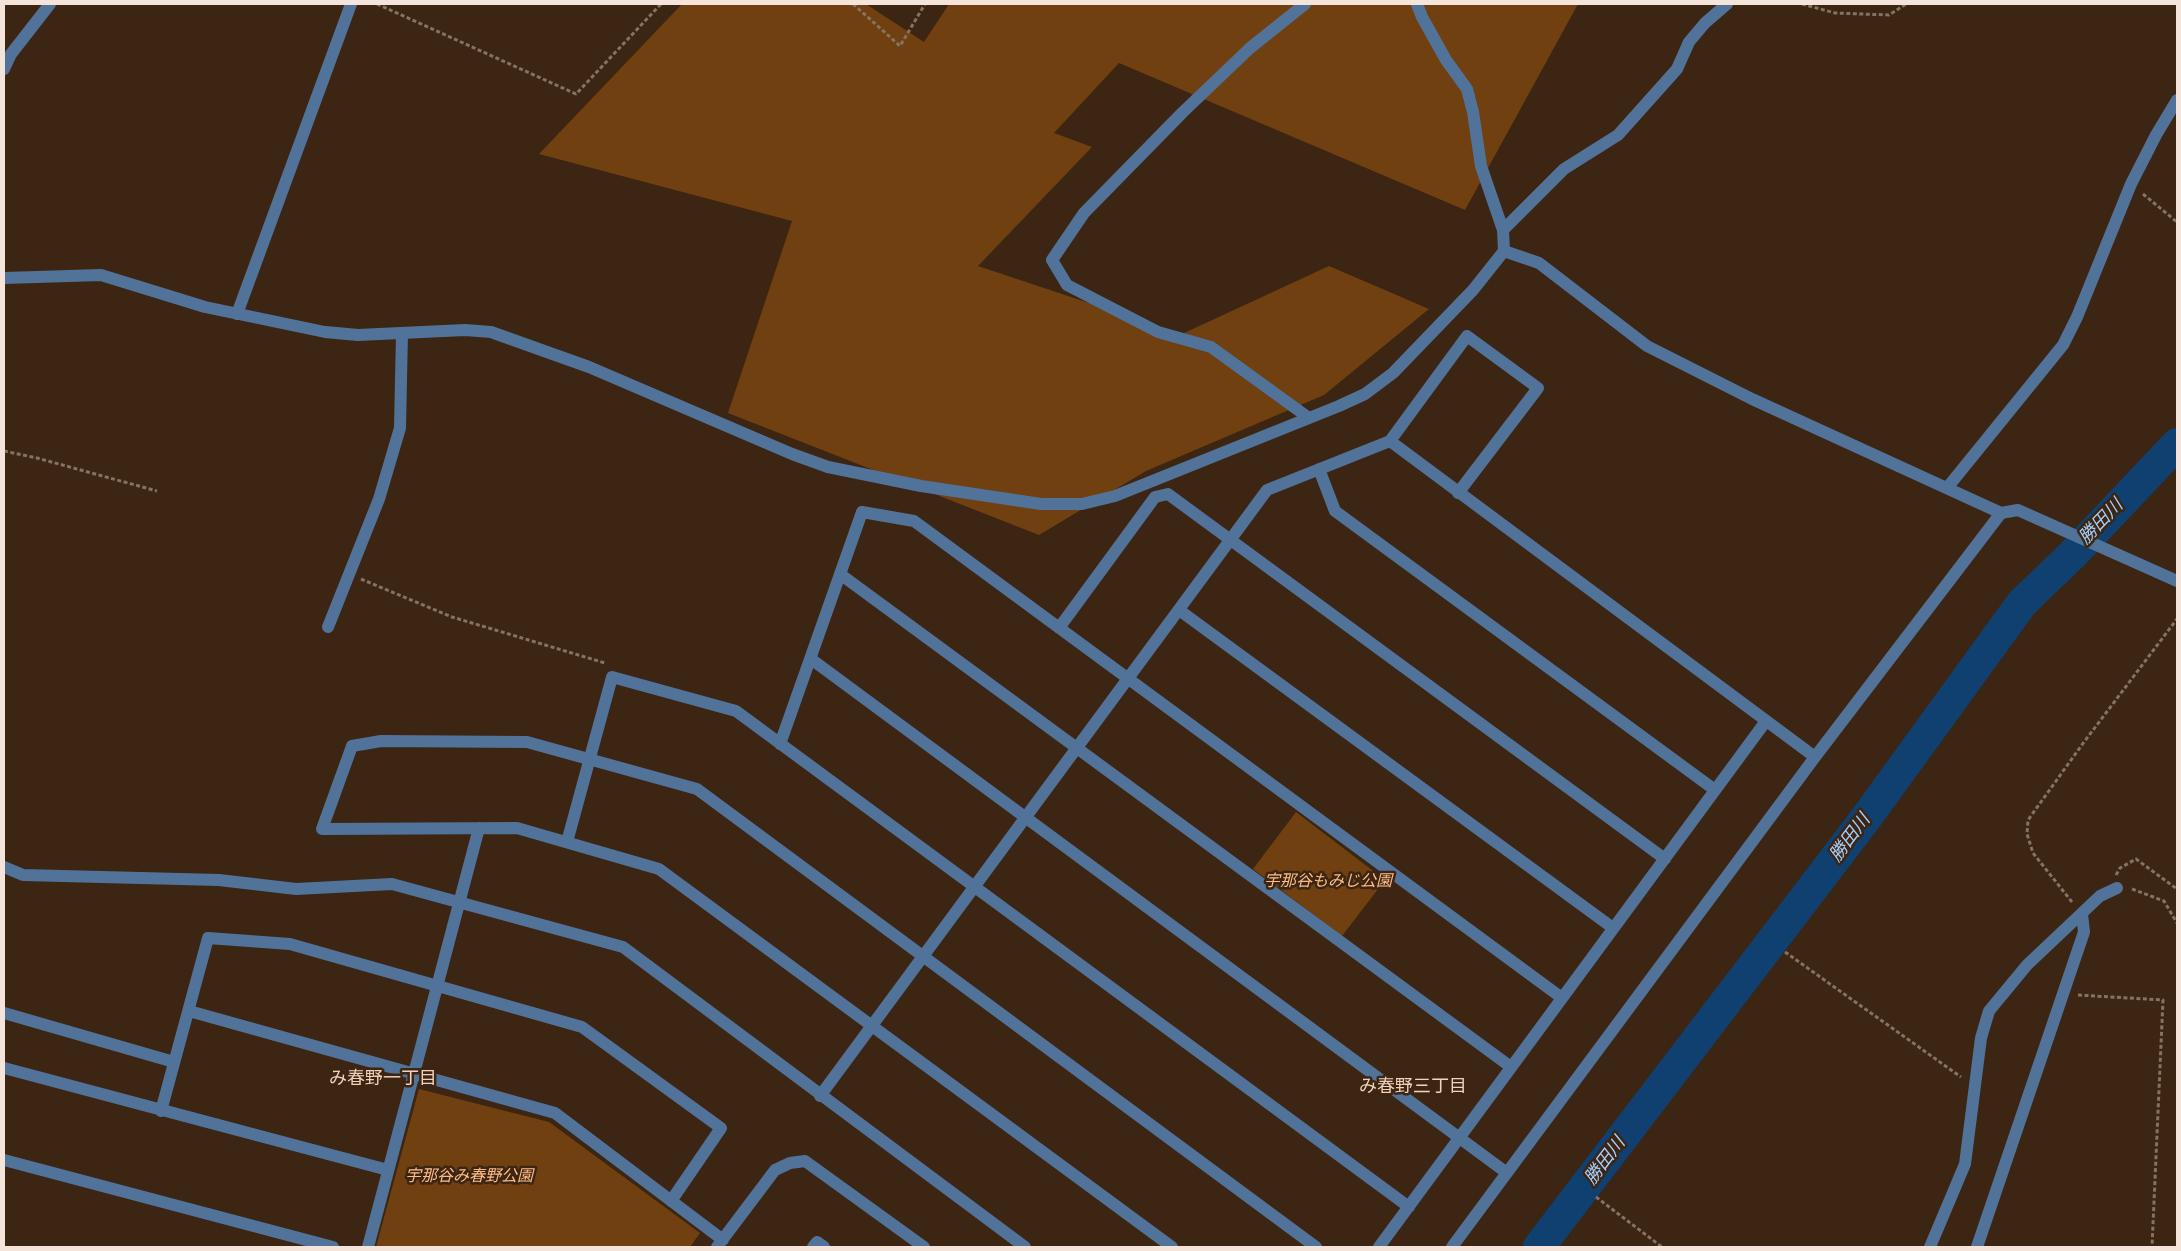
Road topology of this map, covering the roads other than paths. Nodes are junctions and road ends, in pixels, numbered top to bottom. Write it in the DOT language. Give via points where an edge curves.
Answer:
graph roads {
  1 [pos="50,4"];
  2 [pos="350,4"];
  3 [pos="1305,4"];
  4 [pos="1417,4"];
  5 [pos="1726,4"];
  6 [pos="8,53"];
  7 [pos="4,69"];
  8 [pos="2177,100"];
  9 [pos="1504,230"];
  10 [pos="1504,251"];
  11 [pos="4,278"];
  12 [pos="237,314"];
  13 [pos="402,333"];
  14 [pos="1309,418"];
  15 [pos="1390,441"];
  16 [pos="1319,469"];
  17 [pos="1946,488"];
  18 [pos="1458,493"];
  19 [pos="2001,513"];
  20 [pos="1230,540"];
  21 [pos="840,574"];
  22 [pos="2177,581"];
  23 [pos="1179,610"];
  24 [pos="328,627"];
  25 [pos="1059,628"];
  26 [pos="811,660"];
  27 [pos="1128,679"];
  28 [pos="1766,721"];
  29 [pos="780,744"];
  30 [pos="1077,748"];
  31 [pos="1815,757"];
  32 [pos="590,759"];
  33 [pos="1715,790"];
  34 [pos="1026,818"];
  35 [pos="479,828"];
  36 [pos="567,842"];
  37 [pos="1665,860"];
  38 [pos="4,867"];
  39 [pos="975,888"];
  40 [pos="2111,891"];
  41 [pos="460,903"];
  42 [pos="2082,914"];
  43 [pos="1613,928"];
  44 [pos="923,957"];
  45 [pos="437,986"];
  46 [pos="1562,998"];
  47 [pos="189,1011"];
  48 [pos="4,1013"];
  49 [pos="872,1027"];
  50 [pos="174,1062"];
  51 [pos="1511,1067"];
  52 [pos="4,1068"];
  53 [pos="413,1074"];
  54 [pos="820,1096"];
  55 [pos="161,1111"];
  56 [pos="1459,1138"];
  57 [pos="4,1160"];
  58 [pos="388,1170"];
  59 [pos="1507,1173"];
  60 [pos="671,1201"];
  61 [pos="1409,1207"];
  62 [pos="720,1243"];
  63 [pos="333,1247"];
  64 [pos="368,1247"];
  65 [pos="813,1247"];
  66 [pos="824,1247"];
  67 [pos="924,1247"];
  68 [pos="1024,1247"];
  69 [pos="1172,1247"];
  70 [pos="1316,1247"];
  71 [pos="1379,1247"];
  72 [pos="1452,1247"];
  73 [pos="1930,1247"];
  74 [pos="1977,1247"];
  1 -- 6 [label="street"];
  2 -- 12 [label="street"];
  3 -- 14 [label="street" via="1250,48 1097,199 1052,260 1067,285 1158,332 1211,347"];
  4 -- 9 [label="street" via="1446,60 1466,89 1481,166"];
  5 -- 9 [label="street" via="1689,42 1677,69 1618,135 1564,169"];
  6 -- 7 [label="street"];
  8 -- 17 [label="street" via="2131,184 2063,345"];
  9 -- 10 [label="street"];
  10 -- 14 [label="street" via="1473,290 1393,373 1365,394"];
  10 -- 17 [label="street" via="1539,263 1647,346 1752,399"];
  11 -- 12 [label="street" via="100,275"];
  12 -- 13 [label="street" via="325,332 358,335"];
  13 -- 14 [label="street" via="490,332 589,367 828,467 921,486 1041,504 1082,504 1114,496"];
  13 -- 24 [label="street" via="400,428 379,498"];
  15 -- 16 [label="street"];
  15 -- 18 [label="street"];
  15 -- 18 [label="street" via="1467,336 1538,388"];
  16 -- 20 [label="street" via="1266,490"];
  16 -- 33 [label="street" via="1336,511"];
  17 -- 19 [label="street"];
  18 -- 28 [label="street"];
  19 -- 22 [label="street" via="2018,510"];
  19 -- 31 [label="street"];
  20 -- 23 [label="street"];
  20 -- 25 [label="street" via="1168,494 1155,497"];
  20 -- 37 [label="street"];
  21 -- 25 [label="street" via="862,512 914,521"];
  21 -- 26 [label="street"];
  21 -- 30 [label="street"];
  23 -- 27 [label="street"];
  23 -- 43 [label="street"];
  25 -- 27 [label="street"];
  26 -- 29 [label="street"];
  26 -- 34 [label="street"];
  27 -- 30 [label="street"];
  27 -- 46 [label="street"];
  28 -- 31 [label="street"];
  28 -- 33 [label="street"];
  29 -- 32 [label="street" via="736,711 612,676"];
  29 -- 39 [label="street"];
  30 -- 34 [label="street"];
  30 -- 51 [label="street"];
  31 -- 59 [label="street"];
  32 -- 35 [label="street" via="527,742 381,741 352,746 322,828"];
  32 -- 36 [label="street"];
  32 -- 44 [label="street" via="697,789"];
  33 -- 37 [label="street"];
  34 -- 39 [label="street"];
  34 -- 56 [label="street"];
  35 -- 36 [label="street" via="516,828"];
  35 -- 41 [label="street"];
  36 -- 49 [label="street" via="659,869"];
  37 -- 43 [label="street"];
  38 -- 41 [label="street" via="23,875 219,880 296,889 392,884"];
  39 -- 44 [label="street"];
  39 -- 61 [label="street"];
  40 -- 42 [label="street"];
  41 -- 45 [label="street"];
  41 -- 54 [label="street" via="623,947"];
  42 -- 73 [label="street" via="2028,965 1989,1011 1981,1038 1965,1164"];
  42 -- 74 [label="street" via="2084,932"];
  43 -- 46 [label="street"];
  44 -- 49 [label="street"];
  44 -- 70 [label="street"];
  45 -- 47 [label="street" via="290,944 208,938"];
  45 -- 53 [label="street"];
  45 -- 60 [label="street" via="582,1026 721,1128"];
  46 -- 51 [label="street"];
  47 -- 50 [label="street"];
  47 -- 53 [label="street"];
  48 -- 50 [label="street"];
  49 -- 54 [label="street"];
  49 -- 69 [label="street"];
  50 -- 55 [label="street"];
  51 -- 56 [label="street"];
  52 -- 55 [label="street"];
  53 -- 58 [label="street"];
  53 -- 60 [label="street" via="555,1113"];
  54 -- 68 [label="street"];
  55 -- 58 [label="street"];
  56 -- 59 [label="street"];
  56 -- 61 [label="street"];
  57 -- 63 [label="street"];
  58 -- 64 [label="street"];
  59 -- 72 [label="street"];
  60 -- 62 [label="street"];
  61 -- 71 [label="street"];
  62 -- 67 [label="street" via="775,1170 805,1161"];
  65 -- 66 [label="street" via="817,1242"];
}
